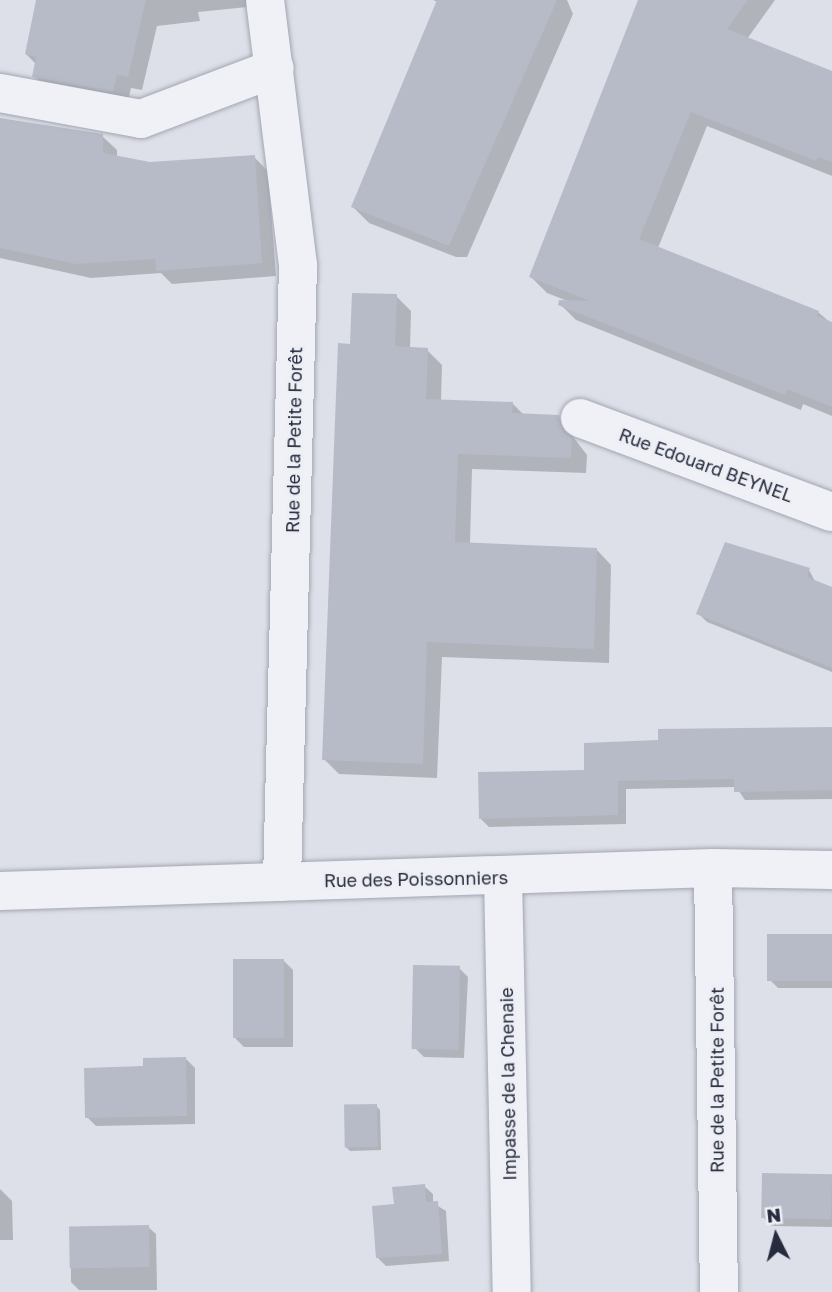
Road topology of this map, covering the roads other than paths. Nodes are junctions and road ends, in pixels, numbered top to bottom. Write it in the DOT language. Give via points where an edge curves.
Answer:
graph roads {
  1 [pos="265,0"];
  2 [pos="275,68"];
  3 [pos="0,93"];
  4 [pos="580,418"];
  5 [pos="832,512"];
  6 [pos="713,868"];
  7 [pos="832,870"];
  8 [pos="503,877"];
  9 [pos="282,882"];
  10 [pos="0,891"];
  11 [pos="512,1292"];
  12 [pos="719,1292"];
  1 -- 2 [label="street, Rue de la Petite Forêt"];
  2 -- 3 [label="street" via="141,119"];
  2 -- 9 [label="street, Rue de la Petite Forêt" via="298,265"];
  4 -- 5 [label="street, Rue Edouard BEYNEL"];
  6 -- 7 [label="street, Rue des Poissonniers"];
  6 -- 8 [label="street, Rue des Poissonniers"];
  6 -- 12 [label="street, Rue de la Petite Forêt"];
  8 -- 9 [label="street, Rue des Poissonniers"];
  8 -- 11 [label="street, Impasse de la Chenaie"];
  9 -- 10 [label="street, Rue des Poissonniers"];
}
